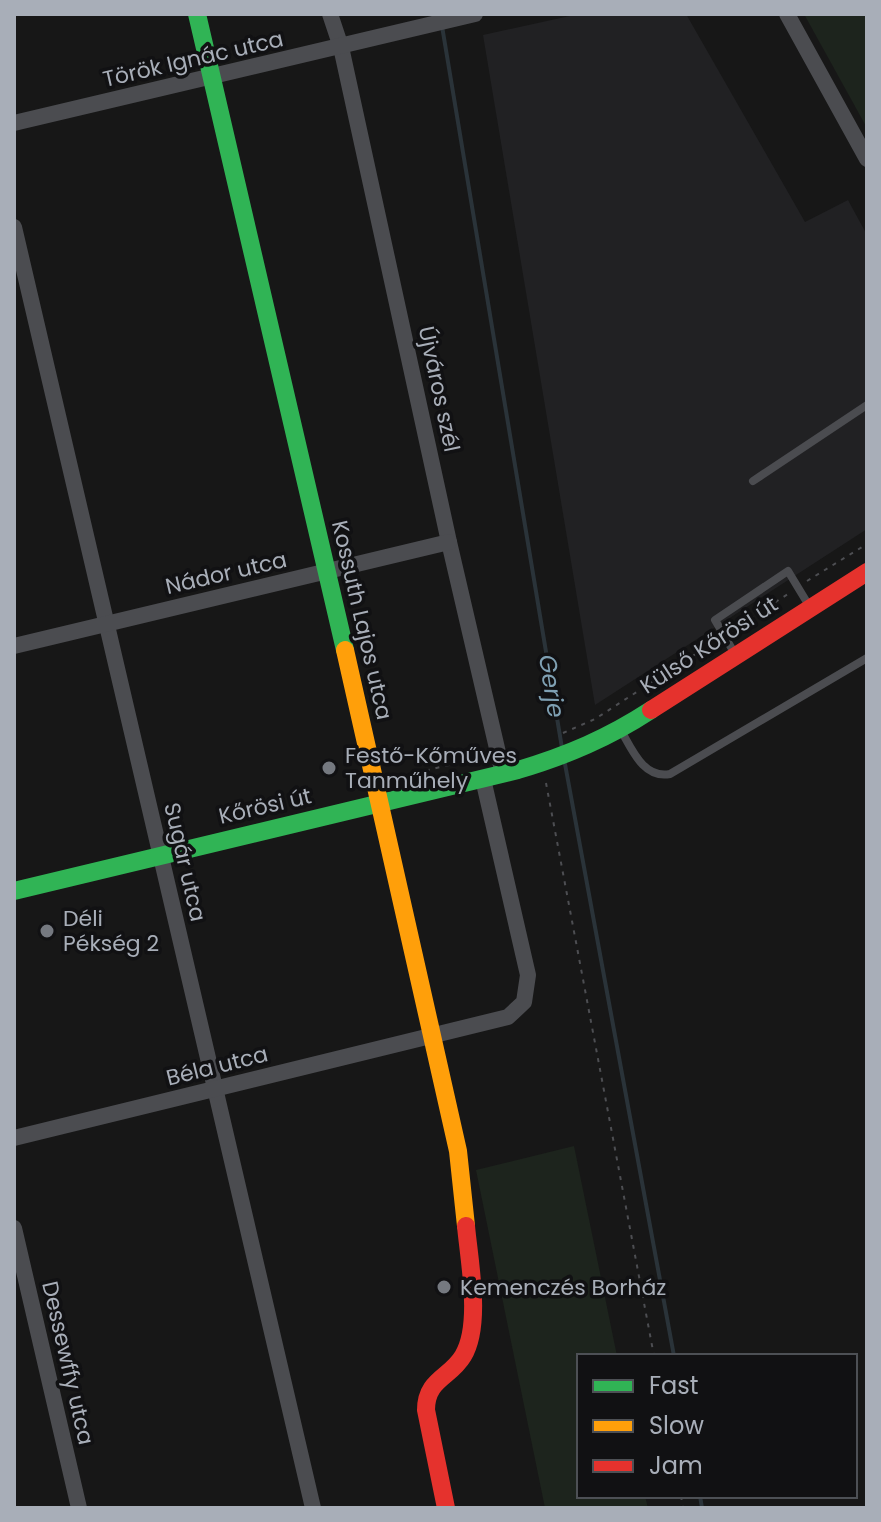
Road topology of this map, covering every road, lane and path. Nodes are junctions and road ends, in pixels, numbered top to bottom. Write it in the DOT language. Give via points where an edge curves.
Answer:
graph roads {
  1 [pos="197,14"];
  2 [pos="330,14"];
  3 [pos="475,14"];
  4 [pos="787,14"];
  5 [pos="341,47"];
  6 [pos="212,77"];
  7 [pos="14,123"];
  8 [pos="867,159"];
  9 [pos="14,227"];
  10 [pos="867,405"];
  11 [pos="753,481"];
  12 [pos="449,542"];
  13 [pos="326,572"];
  14 [pos="867,572"];
  15 [pos="811,608"];
  16 [pos="105,624"];
  17 [pos="14,646"];
  18 [pos="736,656"];
  19 [pos="867,658"];
  20 [pos="620,730"];
  21 [pos="574,753"];
  22 [pos="547,762"];
  23 [pos="503,774"];
  24 [pos="483,779"];
  25 [pos="381,803"];
  26 [pos="161,856"];
  27 [pos="14,891"];
  28 [pos="431,1036"];
  29 [pos="215,1089"];
  30 [pos="14,1138"];
  31 [pos="14,1228"];
  32 [pos="654,1354"];
  33 [pos="79,1508"];
  34 [pos="313,1508"];
  35 [pos="446,1508"];
  1 -- 6 [label="street, Kossuth Lajos utca"];
  2 -- 5 [label="street, Újváros szél"];
  3 -- 5 [label="street, Török Ignác utca"];
  4 -- 8 [label="street"];
  5 -- 6 [label="street, Török Ignác utca"];
  5 -- 12 [label="street, Újváros szél"];
  6 -- 7 [label="street, Török Ignác utca"];
  6 -- 13 [label="street, Kossuth Lajos utca"];
  9 -- 16 [label="street, Sugár utca"];
  10 -- 11 [label="lane"];
  12 -- 13 [label="street, Nádor utca"];
  12 -- 23 [label="street, Újváros szél"];
  13 -- 16 [label="street, Nádor utca"];
  13 -- 25 [label="street, Kossuth Lajos utca"];
  14 -- 15 [label="street, Külső Kőrösi út"];
  15 -- 18 [label="street, Külső Kőrösi út"];
  15 -- 18 [label="lane" via="788,571 715,620"];
  16 -- 17 [label="street, Nádor utca"];
  16 -- 26 [label="street, Sugár utca"];
  18 -- 20 [label="street, Külső Kőrösi út"];
  19 -- 20 [label="lane" via="670,774 649,770"];
  20 -- 21 [label="street, Külső Kőrösi út"];
  21 -- 22 [label="street, Kőrösi út"];
  22 -- 23 [label="street, Kőrösi út"];
  22 -- 32 [label="path"];
  23 -- 24 [label="street, Kőrösi út"];
  24 -- 25 [label="street, Kőrösi út"];
  24 -- 28 [label="street" via="528,975 524,1002 508,1017"];
  25 -- 26 [label="street, Kőrösi út"];
  25 -- 28 [label="street, Kossuth Lajos utca"];
  26 -- 27 [label="street, Kőrösi út"];
  26 -- 29 [label="street, Sugár utca"];
  28 -- 29 [label="street, Béla utca"];
  28 -- 35 [label="street, Kossuth Lajos utca" via="458,1151 473,1315 464,1355 433,1384 426,1401"];
  29 -- 30 [label="street, Béla utca"];
  29 -- 34 [label="street, Sugár utca"];
  31 -- 33 [label="street, Dessewffy utca"];
}
